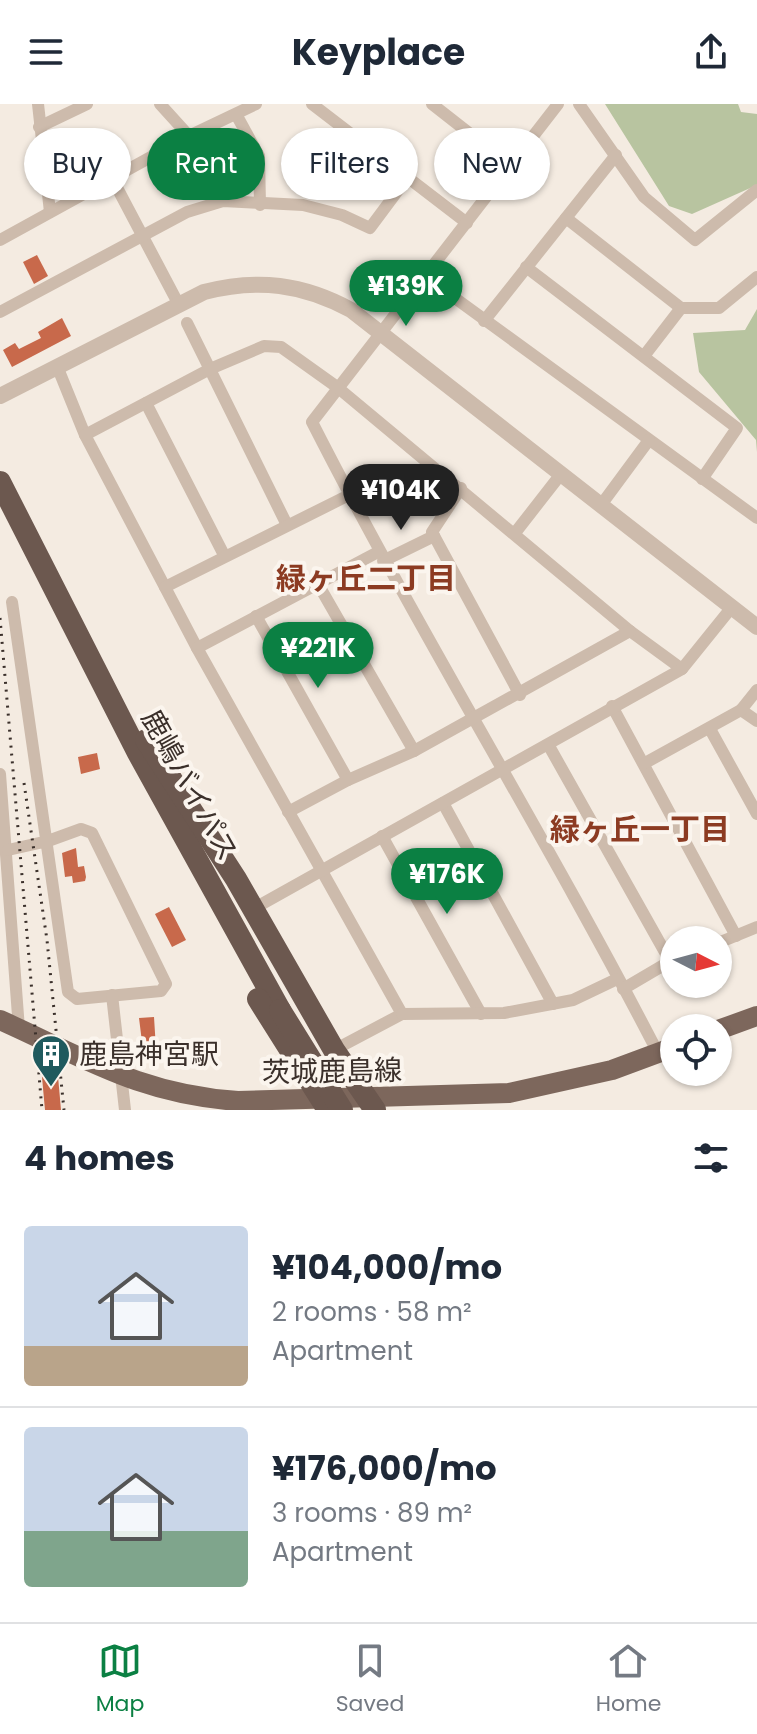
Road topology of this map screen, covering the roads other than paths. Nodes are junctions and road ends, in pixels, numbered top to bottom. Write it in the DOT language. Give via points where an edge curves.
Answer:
graph roads {
  1 [pos="38,104"];
  2 [pos="87,104"];
  3 [pos="160,104"];
  4 [pos="256,104"];
  5 [pos="312,104"];
  6 [pos="432,104"];
  7 [pos="558,104"];
  8 [pos="579,104"];
  9 [pos="237,116"];
  10 [pos="39,127"];
  11 [pos="182,128"];
  12 [pos="208,128"];
  13 [pos="344,128"];
  14 [pos="463,128"];
  15 [pos="540,128"];
  16 [pos="616,155"];
  17 [pos="418,185"];
  18 [pos="757,190"];
  19 [pos="74,200"];
  20 [pos="123,200"];
  21 [pos="391,200"];
  22 [pos="485,200"];
  23 [pos="260,205"];
  24 [pos="50,212"];
  25 [pos="566,218"];
  26 [pos="467,223"];
  27 [pos="142,238"];
  28 [pos="0,240"];
  29 [pos="526,267"];
  30 [pos="426,277"];
  31 [pos="757,277"];
  32 [pos="179,305"];
  33 [pos="681,308"];
  34 [pos="0,312"];
  35 [pos="484,321"];
  36 [pos="187,323"];
  37 [pos="381,334"];
  38 [pos="644,356"];
  39 [pos="57,366"];
  40 [pos="210,369"];
  41 [pos="337,387"];
  42 [pos="0,396"];
  43 [pos="146,403"];
  44 [pos="85,435"];
  45 [pos="649,440"];
  46 [pos="561,474"];
  47 [pos="702,479"];
  48 [pos="0,482"];
  49 [pos="461,488"];
  50 [pos="349,495"];
  51 [pos="601,505"];
  52 [pos="757,518"];
  53 [pos="287,525"];
  54 [pos="515,533"];
  55 [pos="434,536"];
  56 [pos="224,555"];
  57 [pos="381,556"];
  58 [pos="318,584"];
  59 [pos="165,587"];
  60 [pos="12,602"];
  61 [pos="732,607"];
  62 [pos="65,615"];
  63 [pos="256,616"];
  64 [pos="757,627"];
  65 [pos="630,631"];
  66 [pos="197,648"];
  67 [pos="682,669"];
  68 [pos="757,690"];
  69 [pos="520,695"];
  70 [pos="612,706"];
  71 [pos="741,710"];
  72 [pos="474,718"];
  73 [pos="757,721"];
  74 [pos="710,729"];
  75 [pos="549,746"];
  76 [pos="414,751"];
  77 [pos="138,753"];
  78 [pos="645,763"];
  79 [pos="504,769"];
  80 [pos="0,774"];
  81 [pos="348,780"];
  82 [pos="443,803"];
  83 [pos="288,812"];
  84 [pos="757,814"];
  85 [pos="382,836"];
  86 [pos="48,841"];
  87 [pos="8,850"];
  88 [pos="321,868"];
  89 [pos="253,909"];
  90 [pos="757,927"];
  91 [pos="736,936"];
  92 [pos="732,938"];
  93 [pos="660,939"];
  94 [pos="660,966"];
  95 [pos="620,984"];
  96 [pos="112,995"];
  97 [pos="553,1004"];
  98 [pos="402,1014"];
  99 [pos="481,1014"];
  100 [pos="757,1016"];
  101 [pos="0,1020"];
  102 [pos="732,1025"];
  103 [pos="19,1029"];
  104 [pos="660,1041"];
  105 [pos="334,1050"];
  106 [pos="660,1052"];
  107 [pos="121,1078"];
  108 [pos="324,1105"];
  109 [pos="371,1105"];
  110 [pos="125,1110"];
  111 [pos="342,1110"];
  1 -- 10 [label="street"];
  2 -- 10 [label="street"];
  3 -- 11 [label="street"];
  4 -- 9 [label="street"];
  5 -- 13 [label="street"];
  6 -- 14 [label="street"];
  7 -- 15 [label="street"];
  8 -- 16 [label="street"];
  9 -- 12 [label="street"];
  9 -- 23 [label="street" via="259,156"];
  10 -- 24 [label="street"];
  16 -- 18 [label="street" via="644,197 695,240"];
  16 -- 25 [label="street"];
  17 -- 26 [label="street"];
  19 -- 24 [label="street"];
  20 -- 27 [label="street"];
  21 -- 23 [label="street" via="370,228 303,205"];
  22 -- 26 [label="street"];
  23 -- 27 [label="street" via="223,201 187,212"];
  24 -- 28 [label="street"];
  25 -- 29 [label="street"];
  25 -- 33 [label="street"];
  26 -- 30 [label="street"];
  27 -- 32 [label="street"];
  27 -- 34 [label="street"];
  29 -- 35 [label="street"];
  29 -- 38 [label="street"];
  30 -- 35 [label="street"];
  30 -- 37 [label="street"];
  31 -- 33 [label="street" via="719,308"];
  32 -- 37 [label="street" via="232,285 291,286 324,295"];
  32 -- 39 [label="street"];
  33 -- 38 [label="street"];
  35 -- 45 [label="street"];
  36 -- 40 [label="street"];
  37 -- 41 [label="street"];
  37 -- 46 [label="street"];
  38 -- 47 [label="street" via="737,428"];
  39 -- 42 [label="street"];
  39 -- 44 [label="street"];
  40 -- 41 [label="street" via="264,346 281,347"];
  40 -- 43 [label="street"];
  40 -- 53 [label="street"];
  41 -- 49 [label="street"];
  41 -- 50 [label="street" via="312,422"];
  43 -- 44 [label="street"];
  43 -- 56 [label="street"];
  44 -- 59 [label="street"];
  45 -- 47 [label="street"];
  45 -- 51 [label="street"];
  46 -- 51 [label="street"];
  46 -- 54 [label="street"];
  47 -- 52 [label="street"];
  48 -- 62 [label="highway, 鹿嶋バイパス"];
  49 -- 54 [label="street"];
  49 -- 55 [label="street"];
  50 -- 53 [label="street"];
  50 -- 57 [label="street"];
  51 -- 61 [label="street"];
  53 -- 56 [label="street"];
  54 -- 65 [label="street"];
  55 -- 57 [label="street"];
  55 -- 69 [label="street"];
  56 -- 59 [label="street"];
  57 -- 58 [label="street"];
  57 -- 72 [label="street"];
  58 -- 63 [label="street"];
  58 -- 76 [label="street"];
  59 -- 66 [label="street"];
  60 -- 86 [label="street"];
  61 -- 64 [label="street"];
  61 -- 67 [label="street"];
  62 -- 77 [label="highway, 鹿嶋バイパス"];
  62 -- 89 [label="highway"];
  63 -- 66 [label="street"];
  63 -- 81 [label="street"];
  65 -- 67 [label="street"];
  65 -- 69 [label="street"];
  66 -- 83 [label="street"];
  67 -- 70 [label="street"];
  68 -- 71 [label="street"];
  69 -- 72 [label="street"];
  70 -- 75 [label="street"];
  70 -- 78 [label="street"];
  71 -- 73 [label="street"];
  71 -- 74 [label="street"];
  72 -- 76 [label="street"];
  72 -- 79 [label="street"];
  74 -- 78 [label="street"];
  74 -- 84 [label="street"];
  75 -- 79 [label="street"];
  75 -- 93 [label="street"];
  76 -- 81 [label="street"];
  77 -- 108 [label="highway" via="138,780 239,967"];
  77 -- 111 [label="highway, 鹿嶋バイパス, bridge" via="280,1010"];
  78 -- 91 [label="street"];
  79 -- 82 [label="street"];
  79 -- 95 [label="street"];
  80 -- 87 [label="street"];
  81 -- 83 [label="street"];
  82 -- 85 [label="street"];
  82 -- 97 [label="street"];
  83 -- 88 [label="street"];
  85 -- 88 [label="street"];
  85 -- 99 [label="street"];
  86 -- 87 [label="street"];
  86 -- 96 [label="street" via="68,992 77,999"];
  86 -- 96 [label="street" via="81,829 92,833 166,984 161,991"];
  87 -- 103 [label="street"];
  88 -- 89 [label="street"];
  88 -- 98 [label="street"];
  89 -- 105 [label="highway"];
  90 -- 91 [label="street"];
  91 -- 92 [label="street"];
  94 -- 95 [label="street"];
  95 -- 97 [label="street"];
  95 -- 104 [label="street"];
  96 -- 107 [label="street"];
  97 -- 99 [label="street"];
  98 -- 99 [label="street"];
  98 -- 105 [label="street"];
  100 -- 102 [label="main road"];
  101 -- 103 [label="main road, 茨城鹿島線"];
  103 -- 107 [label="main road, 茨城鹿島線"];
  105 -- 109 [label="highway"];
  106 -- 109 [label="main road, 茨城鹿島線" via="600,1074 509,1093"];
  107 -- 108 [label="main road, 茨城鹿島線" via="201,1098"];
  107 -- 110 [label="street"];
  108 -- 109 [label="main road, 茨城鹿島線"];
}
